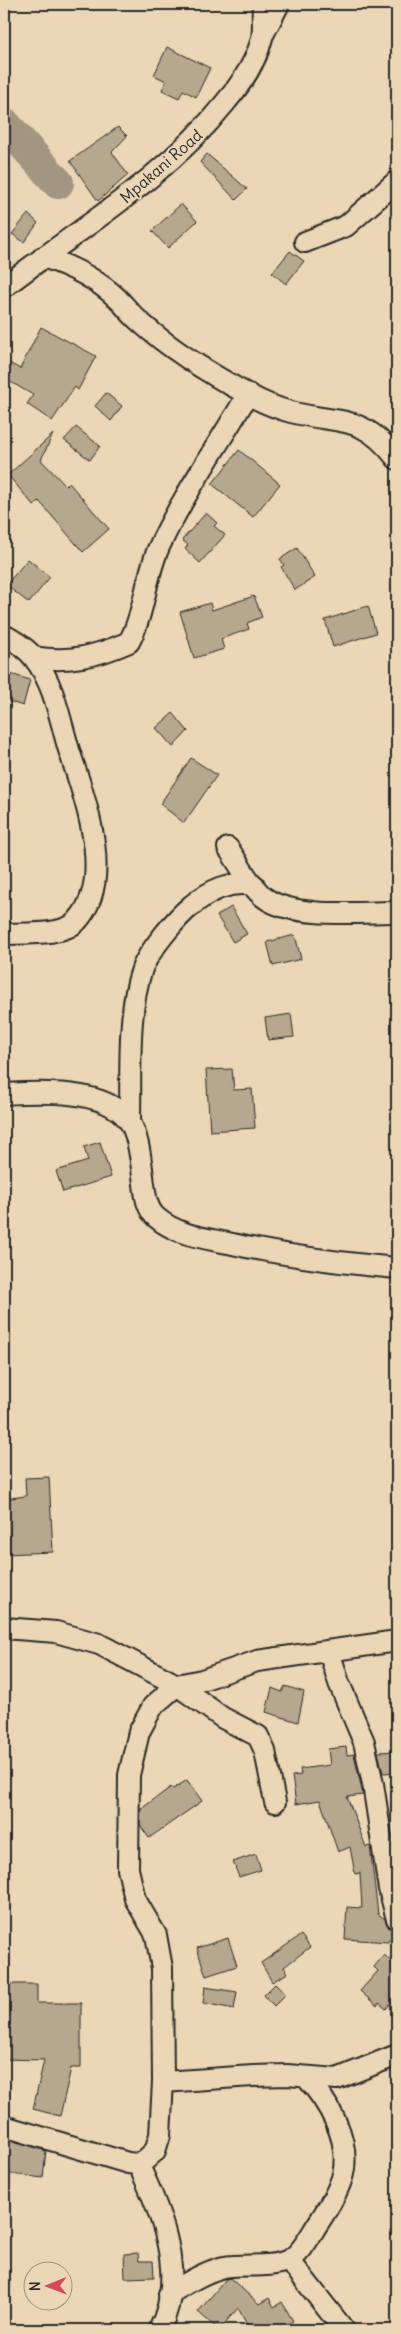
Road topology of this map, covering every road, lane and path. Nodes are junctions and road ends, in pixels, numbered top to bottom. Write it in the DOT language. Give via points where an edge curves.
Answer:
graph roads {
  1 [pos="263,4"];
  2 [pos="279,4"];
  3 [pos="262,38"];
  4 [pos="397,181"];
  5 [pos="305,242"];
  6 [pos="43,257"];
  7 [pos="4,287"];
  8 [pos="248,394"];
  9 [pos="394,448"];
  10 [pos="4,635"];
  11 [pos="34,657"];
  12 [pos="228,848"];
  13 [pos="254,885"];
  14 [pos="397,912"];
  15 [pos="4,934"];
  16 [pos="4,1094"];
  17 [pos="130,1121"];
  18 [pos="397,1268"];
  19 [pos="4,1628"];
  20 [pos="397,1641"];
  21 [pos="329,1651"];
  22 [pos="177,1685"];
  23 [pos="275,1802"];
  24 [pos="397,1920"];
  25 [pos="397,2055"];
  26 [pos="306,2077"];
  27 [pos="163,2082"];
  28 [pos="4,2126"];
  29 [pos="138,2164"];
  30 [pos="289,2260"];
  31 [pos="169,2294"];
  32 [pos="159,2330"];
  33 [pos="344,2330"];
  1 -- 3 [label="street, Mpakani Road"];
  2 -- 3 [label="street"];
  3 -- 6 [label="street, Mpakani Road" via="251,67 208,125 126,198"];
  4 -- 5 [label="street" via="346,226"];
  6 -- 7 [label="street, Mpakani Road"];
  6 -- 8 [label="street" via="89,276 187,359"];
  8 -- 9 [label="street" via="292,412 349,421"];
  8 -- 11 [label="street" via="159,547 129,642 83,657 56,661"];
  10 -- 11 [label="street"];
  11 -- 15 [label="street" via="51,693 86,802 95,855 94,883 85,910 76,923 61,931"];
  12 -- 13 [label="street"];
  13 -- 14 [label="street" via="264,898 299,911"];
  13 -- 17 [label="street" via="236,882 204,895 180,915 142,966 133,1018"];
  16 -- 17 [label="street" via="39,1092 89,1096"];
  17 -- 18 [label="street" via="139,1149 146,1202 156,1218 182,1233 290,1257"];
  19 -- 22 [label="street" via="56,1632 98,1644"];
  20 -- 21 [label="street"];
  21 -- 22 [label="street" via="257,1661"];
  21 -- 24 [label="street" via="338,1682 364,1742"];
  22 -- 23 [label="street" via="223,1718 258,1736 265,1751"];
  22 -- 27 [label="street" via="153,1706 138,1732 129,1775 126,1826 128,1869 135,1899 156,1935 162,1968"];
  25 -- 26 [label="street" via="337,2079"];
  26 -- 27 [label="street" via="253,2076"];
  26 -- 30 [label="street" via="334,2116 344,2153 344,2172 319,2222 297,2254"];
  27 -- 29 [label="street" via="160,2135 155,2151"];
  28 -- 29 [label="street" via="110,2160"];
  29 -- 31 [label="street" via="164,2226 170,2265"];
  30 -- 31 [label="street" via="225,2267 196,2277"];
  30 -- 33 [label="street"];
  31 -- 32 [label="street"];
}
